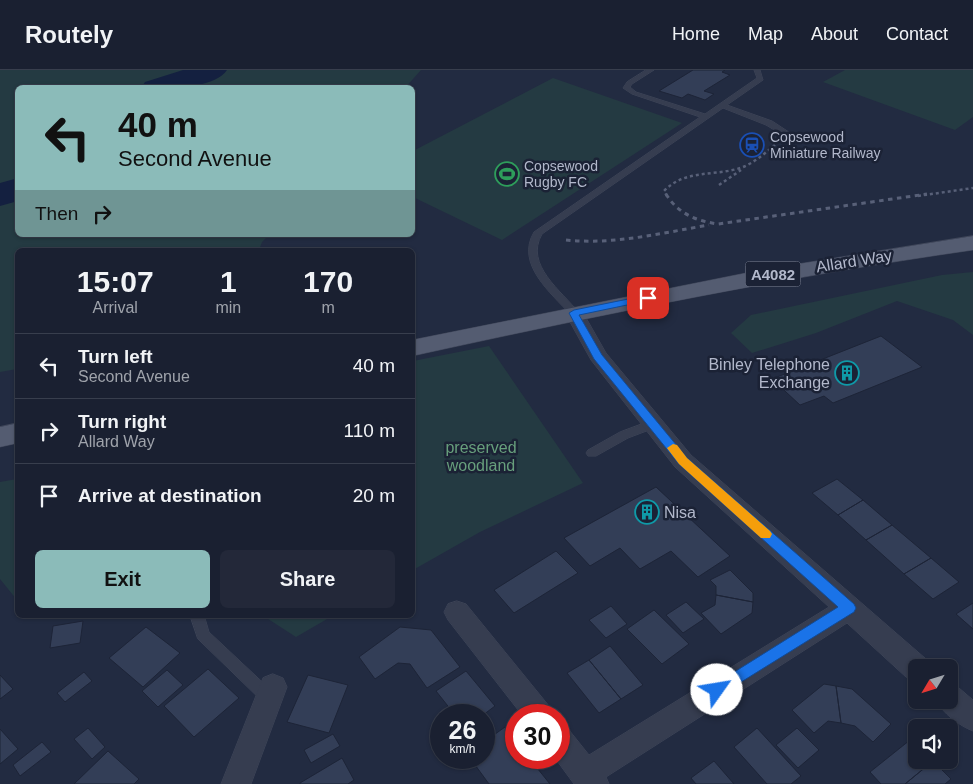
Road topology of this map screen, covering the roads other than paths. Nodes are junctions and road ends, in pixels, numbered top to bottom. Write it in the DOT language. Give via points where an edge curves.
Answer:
graph roads {
  1 [pos="652,70"];
  2 [pos="757,70"];
  3 [pos="723,106"];
  4 [pos="708,117"];
  5 [pos="794,138"];
  6 [pos="973,243"];
  7 [pos="574,313"];
  8 [pos="415,347"];
  9 [pos="653,424"];
  10 [pos="15,434"];
  11 [pos="0,437"];
  12 [pos="592,452"];
  13 [pos="849,608"];
  14 [pos="457,612"];
  15 [pos="198,618"];
  16 [pos="908,661"];
  17 [pos="271,693"];
  18 [pos="529,704"];
  19 [pos="958,705"];
  20 [pos="973,718"];
  21 [pos="570,754"];
  22 [pos="589,779"];
  23 [pos="236,784"];
  1 -- 4 [label="lane" via="626,88"];
  2 -- 3 [label="lane" via="761,79"];
  3 -- 4 [label="lane"];
  3 -- 5 [label="lane" via="769,123"];
  4 -- 7 [label="lane" via="538,232 532,244 532,257 540,273"];
  6 -- 7 [label="main road, Allard Way / A4082" via="778,273"];
  7 -- 8 [label="main road, Allard Way / A4082"];
  7 -- 9 [label="street" via="598,356"];
  9 -- 12 [label="lane"];
  9 -- 13 [label="street" via="683,461"];
  10 -- 11 [label="main road"];
  13 -- 16 [label="street"];
  13 -- 22 [label="street"];
  14 -- 18 [label="street"];
  15 -- 17 [label="lane" via="203,635"];
  17 -- 23 [label="street"];
  19 -- 20 [label="street"];
  21 -- 22 [label="street"];
}
